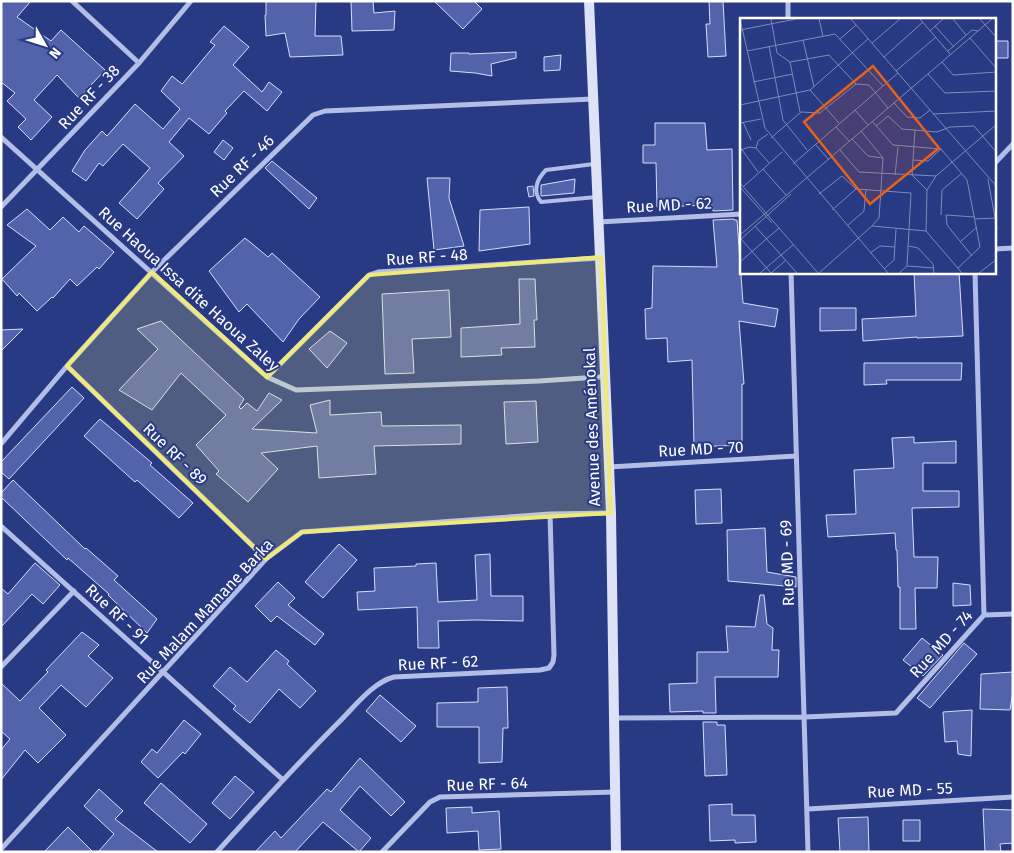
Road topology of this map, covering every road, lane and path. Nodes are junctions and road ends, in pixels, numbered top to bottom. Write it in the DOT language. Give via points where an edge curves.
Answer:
graph roads {
  1 [pos="72,1"];
  2 [pos="191,1"];
  3 [pos="588,1"];
  4 [pos="788,1"];
  5 [pos="788,18"];
  6 [pos="139,63"];
  7 [pos="593,99"];
  8 [pos="1,137"];
  9 [pos="1013,144"];
  10 [pos="996,162"];
  11 [pos="596,163"];
  12 [pos="37,170"];
  13 [pos="598,197"];
  14 [pos="1,207"];
  15 [pos="740,214"];
  16 [pos="598,222"];
  17 [pos="1013,248"];
  18 [pos="996,249"];
  19 [pos="601,258"];
  20 [pos="152,272"];
  21 [pos="791,274"];
  22 [pos="975,274"];
  23 [pos="67,366"];
  24 [pos="599,376"];
  25 [pos="267,377"];
  26 [pos="1,444"];
  27 [pos="796,456"];
  28 [pos="608,467"];
  29 [pos="611,513"];
  30 [pos="550,514"];
  31 [pos="1,526"];
  32 [pos="266,559"];
  33 [pos="74,591"];
  34 [pos="1013,614"];
  35 [pos="984,615"];
  36 [pos="1,666"];
  37 [pos="163,673"];
  38 [pos="805,717"];
  39 [pos="615,718"];
  40 [pos="282,779"];
  41 [pos="615,792"];
  42 [pos="1013,797"];
  43 [pos="808,808"];
  44 [pos="1,849"];
  45 [pos="217,852"];
  46 [pos="382,852"];
  47 [pos="616,852"];
  48 [pos="808,852"];
  1 -- 6 [label="street"];
  2 -- 6 [label="street, Rue RF - 38"];
  3 -- 7 [label="main road, Avenue des Aménokal"];
  4 -- 5 [label="street"];
  6 -- 12 [label="street, Rue RF - 38"];
  7 -- 11 [label="main road, Avenue des Aménokal"];
  7 -- 20 [label="street, Rue RF - 46" via="313,114"];
  8 -- 12 [label="street, Rue Haoua Issa dite Haoua Zaley"];
  9 -- 10 [label="street"];
  11 -- 13 [label="main road, Avenue des Aménokal"];
  11 -- 13 [label="lane" via="546,170 538,180 536,192 541,202"];
  12 -- 14 [label="street, Rue RF - 38"];
  12 -- 20 [label="street, Rue Haoua Issa dite Haoua Zaley"];
  13 -- 16 [label="main road, Avenue des Aménokal"];
  15 -- 16 [label="street, Rue MD - 62"];
  16 -- 19 [label="main road, Avenue des Aménokal"];
  17 -- 18 [label="street"];
  19 -- 25 [label="street, Rue RF - 48" via="378,272 369,276"];
  19 -- 28 [label="main road, Avenue des Aménokal"];
  20 -- 23 [label="street, Rue RF - 46"];
  20 -- 25 [label="street, Rue Haoua Issa dite Haoua Zaley"];
  21 -- 27 [label="street, Rue MD - 69"];
  22 -- 35 [label="street, Rue MD - 74"];
  23 -- 26 [label="street, Rue RF - 46"];
  23 -- 32 [label="street, Rue RF - 89"];
  24 -- 25 [label="street, Rue Haoua Issa dite Haoua Zaley" via="296,390"];
  27 -- 28 [label="street, Rue MD - 70"];
  27 -- 38 [label="street, Rue MD - 69"];
  28 -- 29 [label="main road, Avenue des Aménokal"];
  29 -- 30 [label="street, Rue Malam Mamane Barka"];
  29 -- 39 [label="main road, Avenue des Aménokal"];
  30 -- 32 [label="street, Rue Malam Mamane Barka" via="302,532"];
  30 -- 40 [label="street, Rue RF - 62" via="554,655 549,668 386,679"];
  31 -- 33 [label="street, Rue RF - 91"];
  32 -- 37 [label="street, Rue Malam Mamane Barka"];
  33 -- 36 [label="street"];
  33 -- 37 [label="street, Rue RF - 91"];
  34 -- 35 [label="street"];
  35 -- 38 [label="street, Rue MD - 74" via="896,713"];
  37 -- 40 [label="street, Rue RF - 91"];
  37 -- 44 [label="street, Rue Malam Mamane Barka"];
  38 -- 39 [label="street, Rue MD - 74"];
  38 -- 43 [label="street, Rue MD - 69"];
  39 -- 41 [label="main road, Avenue des Aménokal"];
  40 -- 45 [label="street, Rue RF - 62"];
  41 -- 46 [label="street, Rue RF - 64" via="440,798 430,802"];
  41 -- 47 [label="main road, Avenue des Aménokal"];
  42 -- 43 [label="street, Rue MD - 55"];
  43 -- 48 [label="street, Rue MD - 69"];
}
